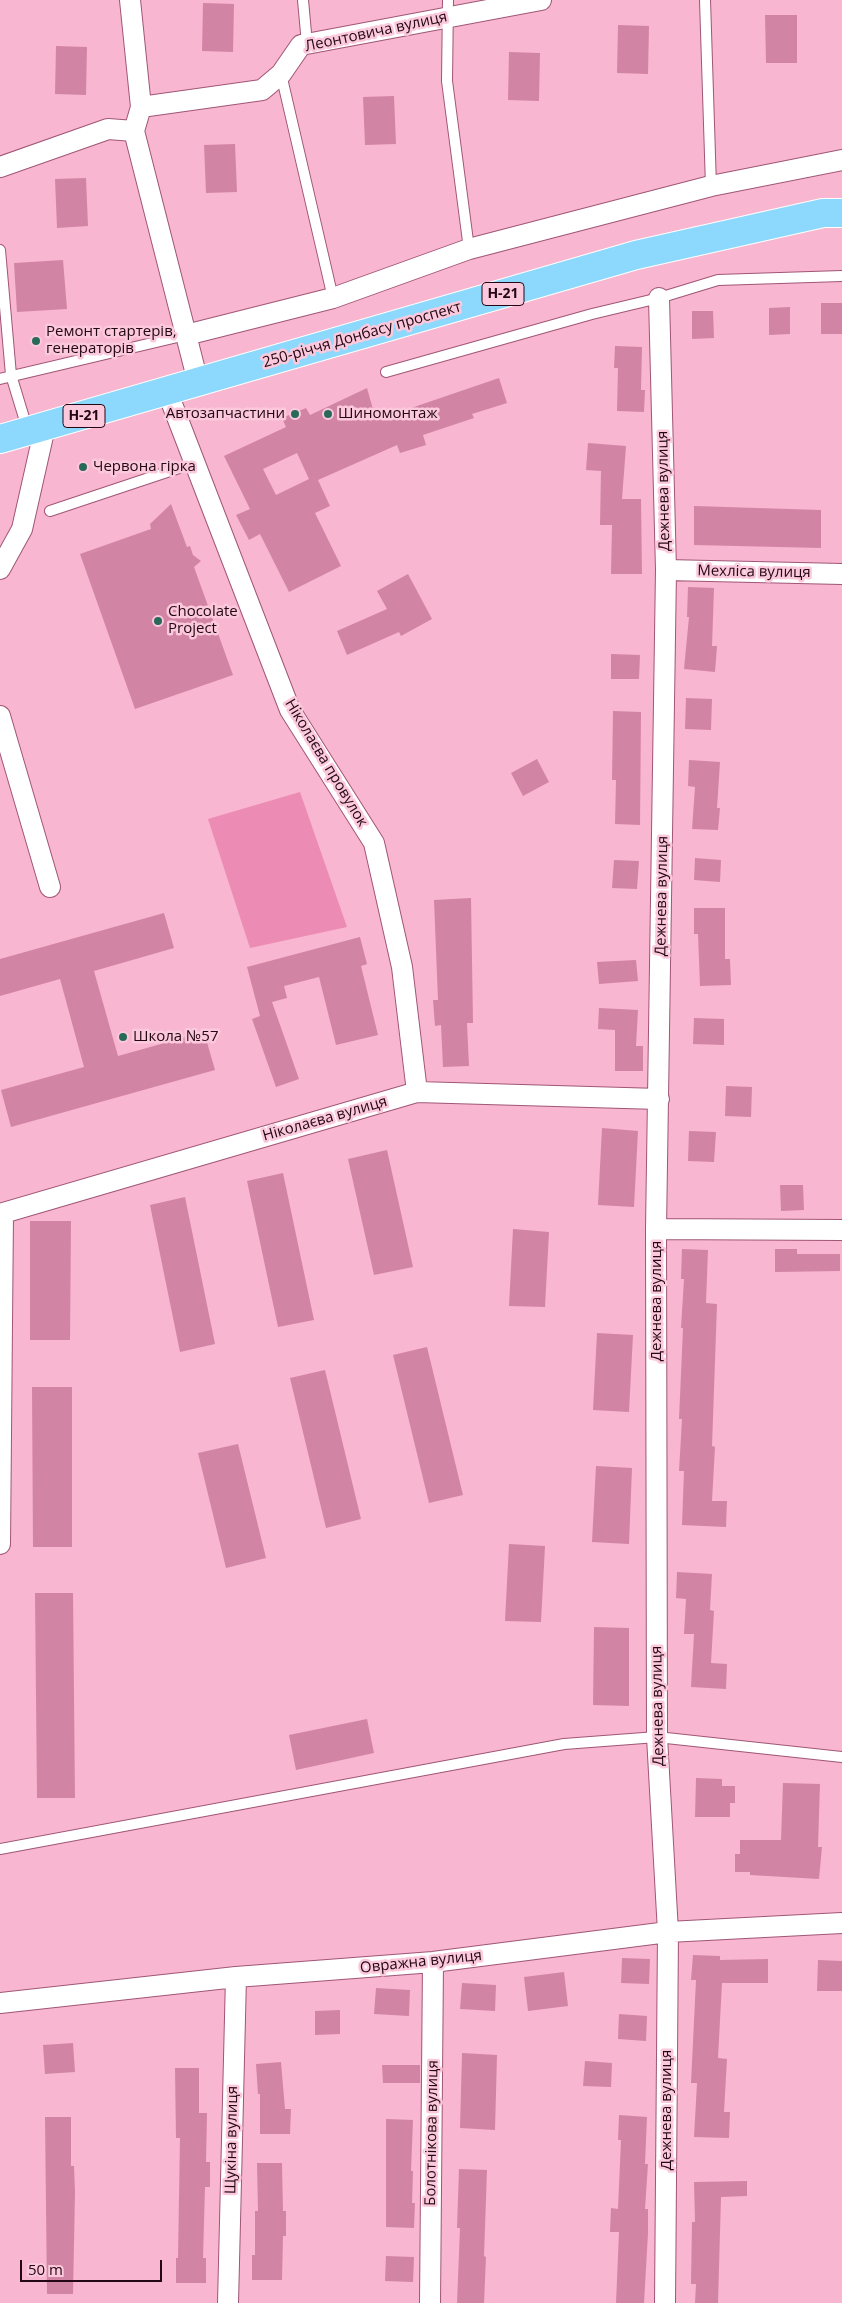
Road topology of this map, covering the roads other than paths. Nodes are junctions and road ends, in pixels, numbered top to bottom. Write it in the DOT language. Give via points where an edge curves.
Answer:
graph roads {
  1 [pos="303,0"];
  2 [pos="541,0"];
  3 [pos="705,0"];
  4 [pos="126,1"];
  5 [pos="448,9"];
  6 [pos="307,44"];
  7 [pos="281,74"];
  8 [pos="140,107"];
  9 [pos="134,131"];
  10 [pos="842,160"];
  11 [pos="0,167"];
  12 [pos="711,186"];
  13 [pos="842,212"];
  14 [pos="469,249"];
  15 [pos="0,250"];
  16 [pos="842,276"];
  17 [pos="333,298"];
  18 [pos="659,298"];
  19 [pos="186,335"];
  20 [pos="386,372"];
  21 [pos="11,375"];
  22 [pos="0,378"];
  23 [pos="198,382"];
  24 [pos="167,391"];
  25 [pos="37,429"];
  26 [pos="0,439"];
  27 [pos="194,463"];
  28 [pos="50,511"];
  29 [pos="0,569"];
  30 [pos="666,570"];
  31 [pos="842,574"];
  32 [pos="0,716"];
  33 [pos="50,887"];
  34 [pos="417,1092"];
  35 [pos="659,1099"];
  36 [pos="1,1209"];
  37 [pos="656,1229"];
  38 [pos="842,1230"];
  39 [pos="0,1544"];
  40 [pos="657,1737"];
  41 [pos="842,1757"];
  42 [pos="0,1849"];
  43 [pos="842,1924"];
  44 [pos="668,1932"];
  45 [pos="433,1962"];
  46 [pos="236,1977"];
  47 [pos="0,2003"];
  48 [pos="228,2303"];
  49 [pos="430,2303"];
  50 [pos="665,2303"];
  1 -- 6 [label="lane"];
  2 -- 5 [label="street, Леонтовича вулиця"];
  3 -- 12 [label="lane"];
  4 -- 8 [label="street"];
  5 -- 6 [label="street, Леонтовича вулиця"];
  5 -- 14 [label="lane" via="447,82"];
  6 -- 7 [label="street, Леонтовича вулиця" via="301,45"];
  7 -- 8 [label="street, Леонтовича вулиця" via="262,90"];
  7 -- 17 [label="lane"];
  8 -- 9 [label="street"];
  9 -- 11 [label="street" via="108,128"];
  9 -- 19 [label="street"];
  10 -- 12 [label="street"];
  12 -- 14 [label="street"];
  13 -- 23 [label="main road, 250-річчя Донбасу проспект / Н-21" via="823,213 636,255"];
  14 -- 17 [label="street"];
  15 -- 21 [label="lane"];
  16 -- 18 [label="lane" via="718,280"];
  17 -- 19 [label="street"];
  18 -- 20 [label="lane"];
  18 -- 30 [label="street, Дежнева вулиця"];
  19 -- 21 [label="lane"];
  19 -- 23 [label="street"];
  21 -- 22 [label="lane"];
  21 -- 25 [label="lane"];
  23 -- 24 [label="main road, 250-річчя Донбасу проспект / Н-21"];
  24 -- 25 [label="main road, 250-річчя Донбасу проспект / Н-21"];
  24 -- 27 [label="street, Ніколаєва провулок"];
  25 -- 26 [label="main road, 250-річчя Донбасу проспект / Н-21"];
  25 -- 29 [label="street" via="22,529"];
  27 -- 28 [label="lane"];
  27 -- 34 [label="street, Ніколаєва провулок" via="290,710 374,843 402,967"];
  30 -- 31 [label="street, Мехліса вулиця"];
  30 -- 35 [label="street, Дежнева вулиця"];
  32 -- 33 [label="street"];
  34 -- 35 [label="street, Ніколаєва вулиця"];
  34 -- 36 [label="street, Ніколаєва вулиця"];
  35 -- 37 [label="street, Дежнева вулиця"];
  36 -- 39 [label="street"];
  37 -- 38 [label="street"];
  37 -- 40 [label="street, Дежнева вулиця"];
  40 -- 41 [label="lane"];
  40 -- 42 [label="lane" via="564,1744"];
  40 -- 44 [label="street, Дежнева вулиця"];
  43 -- 44 [label="street, Овражна вулиця"];
  44 -- 45 [label="street, Овражна вулиця"];
  44 -- 50 [label="street, Дежнева вулиця"];
  45 -- 46 [label="street, Овражна вулиця"];
  45 -- 49 [label="street, Болотнікова вулиця"];
  46 -- 47 [label="street, Овражна вулиця"];
  46 -- 48 [label="street, Щукіна вулиця"];
}
